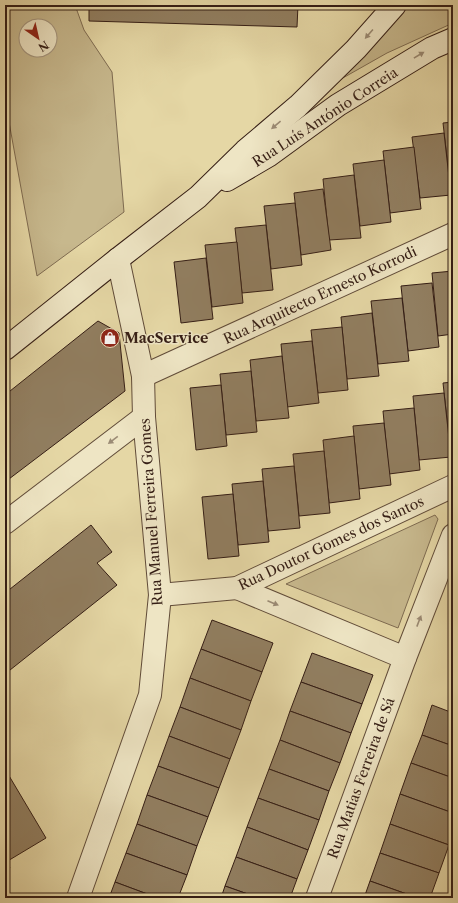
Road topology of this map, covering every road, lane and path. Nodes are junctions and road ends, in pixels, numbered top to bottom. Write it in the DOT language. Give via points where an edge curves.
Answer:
graph roads {
  1 [pos="395,5"];
  2 [pos="453,39"];
  3 [pos="198,197"];
  4 [pos="453,234"];
  5 [pos="118,259"];
  6 [pos="5,349"];
  7 [pos="143,376"];
  8 [pos="144,417"];
  9 [pos="453,486"];
  10 [pos="5,523"];
  11 [pos="453,535"];
  12 [pos="237,588"];
  13 [pos="160,595"];
  14 [pos="405,658"];
  15 [pos="78,898"];
  16 [pos="317,898"];
  1 -- 3 [label="street, Rua Luís António Correia, one-way" via="356,49 298,106 245,151"];
  3 -- 2 [label="street, Rua Luís António Correia, one-way" via="268,156 338,105 432,48"];
  3 -- 5 [label="street, Rua Luís António Correia"];
  4 -- 7 [label="street, Rua Arquitecto Ernesto Korrodi"];
  5 -- 6 [label="street, Rua Luís António Correia"];
  5 -- 7 [label="street, Rua Manuel Ferreira Gomes"];
  7 -- 8 [label="street, Rua Manuel Ferreira Gomes"];
  8 -- 10 [label="street, one-way"];
  8 -- 13 [label="street, Rua Manuel Ferreira Gomes"];
  9 -- 12 [label="street, Rua Doutor Gomes dos Santos"];
  14 -- 11 [label="street, Rua Matias Ferreira de Sá, one-way"];
  12 -- 13 [label="street, Rua Doutor Gomes dos Santos"];
  12 -- 14 [label="street, one-way"];
  13 -- 15 [label="street, Rua Manuel Ferreira Gomes" via="150,695"];
  14 -- 16 [label="street, Rua Matias Ferreira de Sá"];
}
